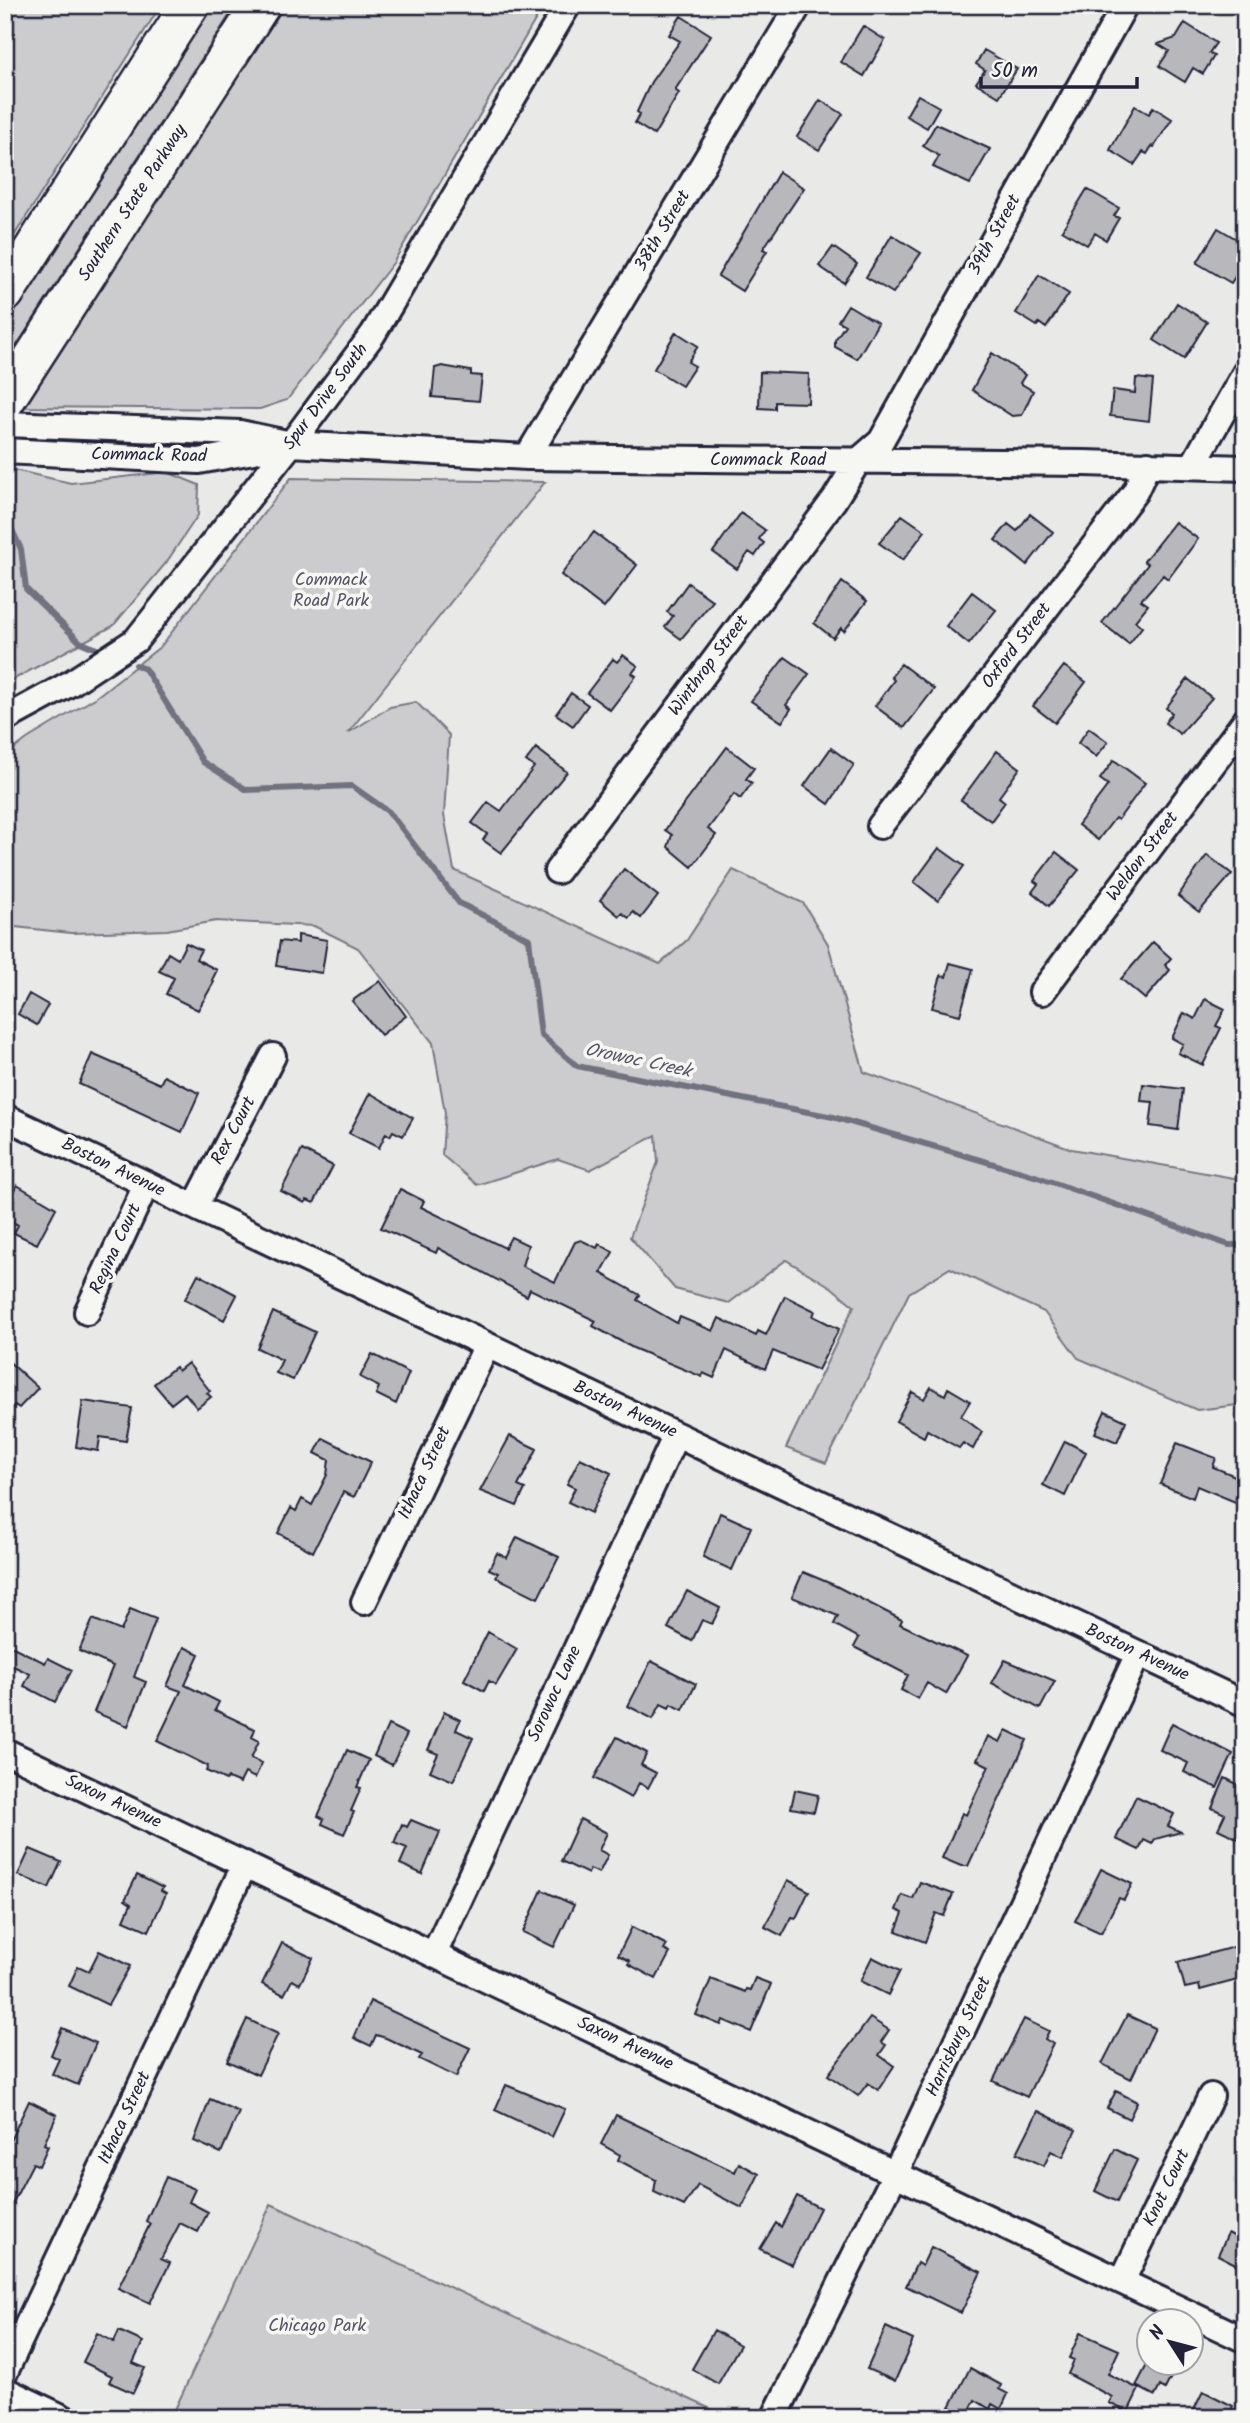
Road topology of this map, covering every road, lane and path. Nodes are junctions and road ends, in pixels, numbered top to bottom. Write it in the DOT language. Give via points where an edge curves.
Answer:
graph roads {
  1 [pos="190,5"];
  2 [pos="261,5"];
  3 [pos="568,5"];
  4 [pos="799,5"];
  5 [pos="1125,5"];
  6 [pos="5,293"];
  7 [pos="1245,373"];
  8 [pos="10,417"];
  9 [pos="291,444"];
  10 [pos="5,451"];
  11 [pos="527,457"];
  12 [pos="859,460"];
  13 [pos="1148,464"];
  14 [pos="1193,465"];
  15 [pos="1245,468"];
  16 [pos="5,719"];
  17 [pos="1245,721"];
  18 [pos="880,826"];
  19 [pos="557,871"];
  20 [pos="1042,992"];
  21 [pos="273,1056"];
  22 [pos="5,1117"];
  23 [pos="146,1185"];
  24 [pos="195,1206"];
  25 [pos="87,1312"];
  26 [pos="486,1345"];
  27 [pos="676,1434"];
  28 [pos="364,1602"];
  29 [pos="1138,1654"];
  30 [pos="1245,1704"];
  31 [pos="5,1751"];
  32 [pos="245,1864"];
  33 [pos="434,1954"];
  34 [pos="1212,2096"];
  35 [pos="896,2172"];
  36 [pos="1122,2281"];
  37 [pos="1245,2340"];
  38 [pos="5,2372"];
  39 [pos="5,2390"];
  40 [pos="64,2418"];
  41 [pos="774,2418"];
  1 -- 6 [label="highway"];
  2 -- 8 [label="highway, Southern State Parkway"];
  3 -- 9 [label="street, Spur Drive South" via="373,334"];
  4 -- 11 [label="street, 38th Street"];
  5 -- 12 [label="street, 39th Street" via="881,441"];
  7 -- 14 [label="street"];
  8 -- 9 [label="street, Commack Road" via="240,433"];
  9 -- 10 [label="street, Commack Road" via="199,461"];
  9 -- 11 [label="street, Commack Road"];
  9 -- 16 [label="street, Spur Drive South" via="136,640"];
  11 -- 12 [label="street, Commack Road"];
  12 -- 13 [label="street, Commack Road"];
  12 -- 19 [label="street, Winthrop Street" via="834,500"];
  13 -- 14 [label="street, Commack Road"];
  13 -- 18 [label="street, Oxford Street" via="1136,492"];
  14 -- 15 [label="street, Commack Road"];
  17 -- 20 [label="street, Weldon Street"];
  21 -- 24 [label="street, Rex Court"];
  22 -- 23 [label="street, Boston Avenue"];
  23 -- 24 [label="street, Boston Avenue"];
  23 -- 25 [label="street, Regina Court"];
  24 -- 26 [label="street, Boston Avenue"];
  26 -- 27 [label="street, Boston Avenue"];
  26 -- 28 [label="street, Ithaca Street"];
  27 -- 29 [label="street, Boston Avenue"];
  27 -- 33 [label="street, Sorowoc Lane"];
  29 -- 30 [label="street, Boston Avenue"];
  29 -- 35 [label="street, Harrisburg Street"];
  31 -- 32 [label="street, Saxon Avenue"];
  32 -- 33 [label="street, Saxon Avenue"];
  32 -- 38 [label="street, Ithaca Street"];
  33 -- 35 [label="street, Saxon Avenue"];
  34 -- 36 [label="street, Knot Court"];
  35 -- 36 [label="street, Saxon Avenue"];
  35 -- 41 [label="street, Harrisburg Street"];
  36 -- 37 [label="street, Saxon Avenue"];
  39 -- 40 [label="street"];
}
